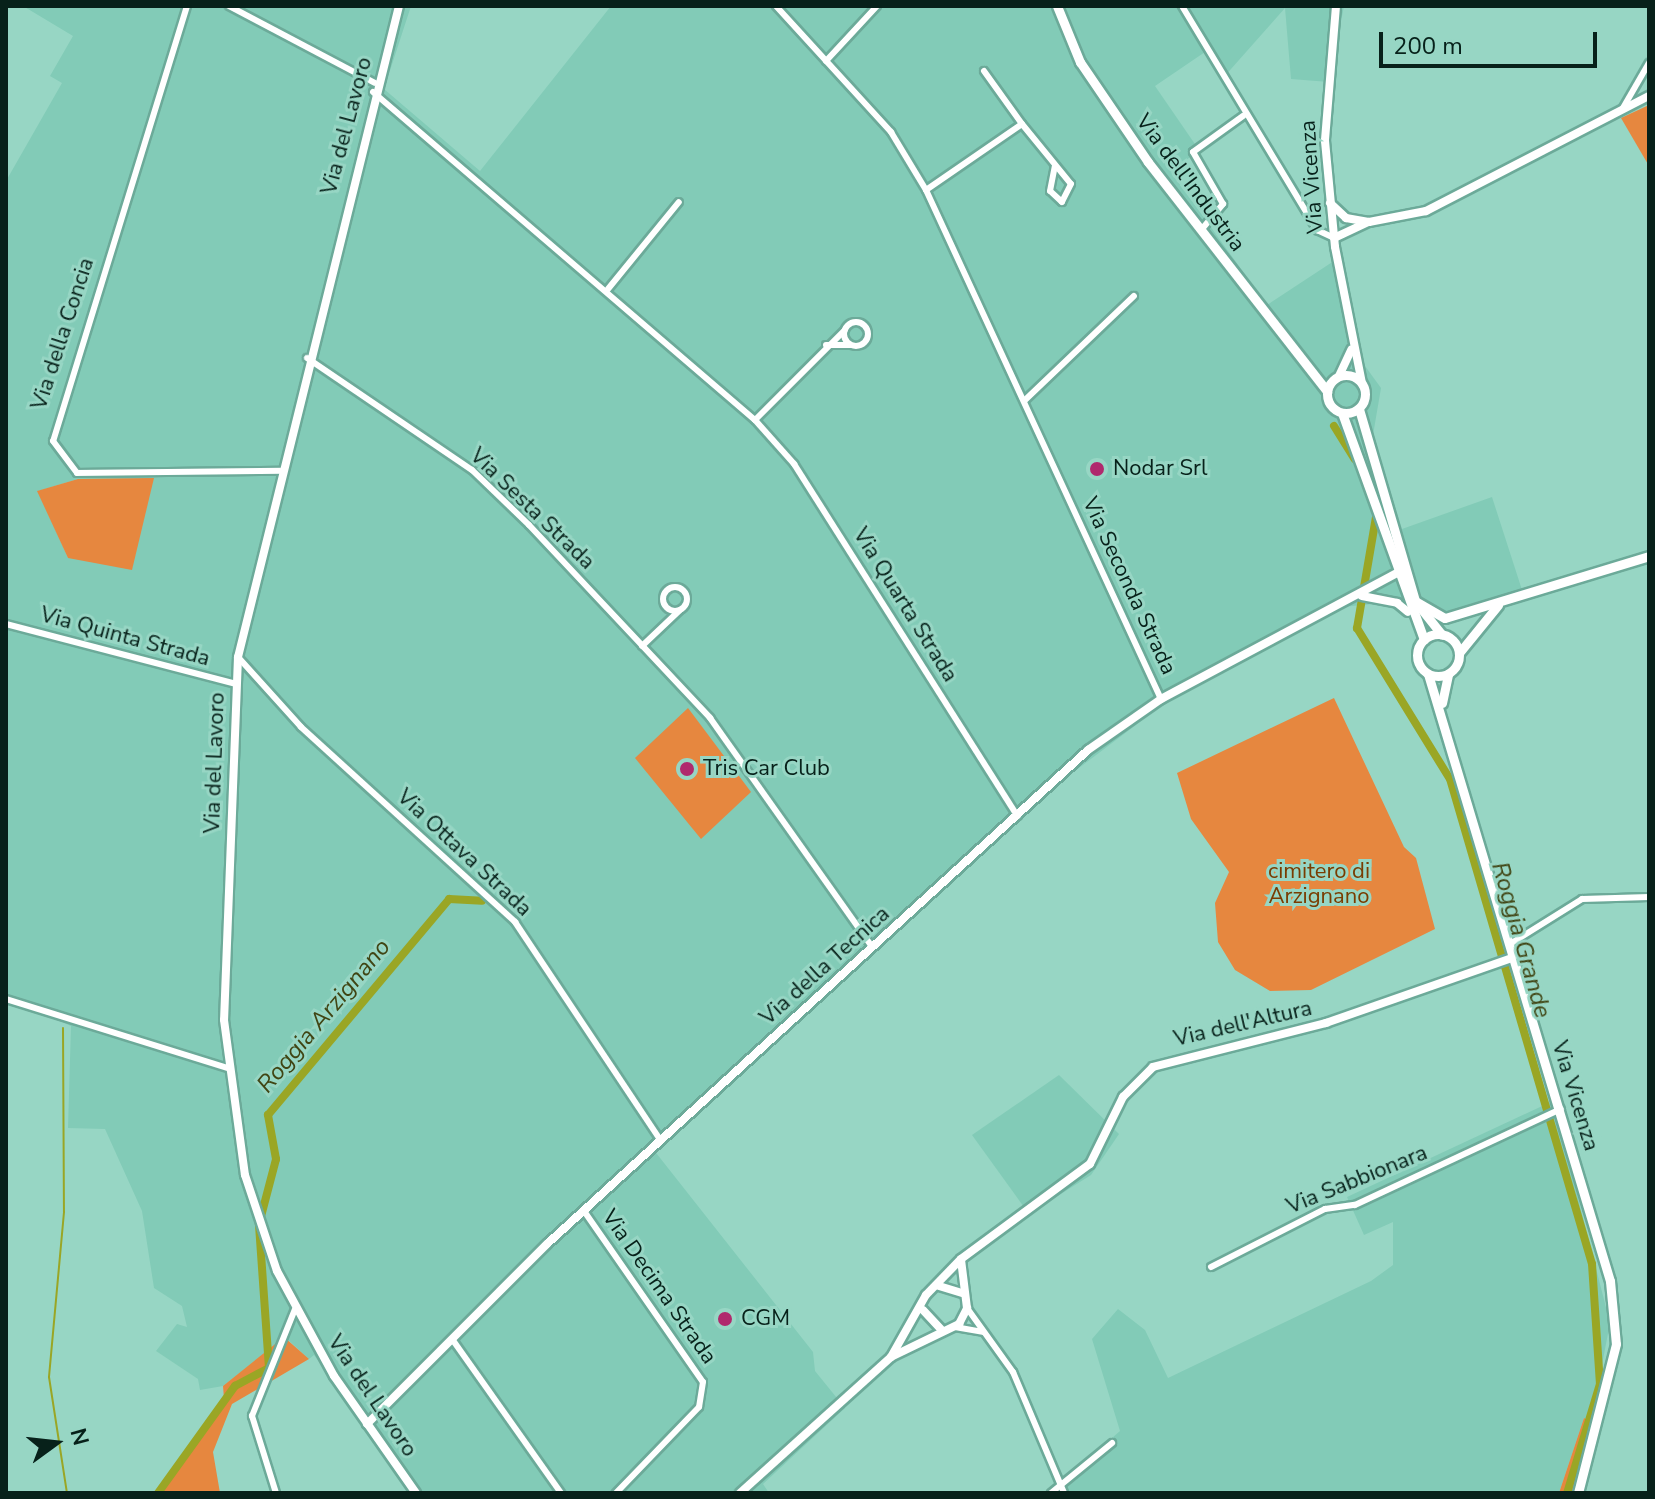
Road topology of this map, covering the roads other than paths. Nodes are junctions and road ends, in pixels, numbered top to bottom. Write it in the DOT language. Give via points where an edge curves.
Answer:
graph roads {
  1 [pos="187,6"];
  2 [pos="229,6"];
  3 [pos="399,6"];
  4 [pos="776,6"];
  5 [pos="877,6"];
  6 [pos="1057,6"];
  7 [pos="1182,6"];
  8 [pos="1336,6"];
  9 [pos="246,9"];
  10 [pos="826,61"];
  11 [pos="1649,63"];
  12 [pos="984,71"];
  13 [pos="374,87"];
  14 [pos="1649,96"];
  15 [pos="1623,108"];
  16 [pos="1243,116"];
  17 [pos="1022,124"];
  18 [pos="1055,166"];
  19 [pos="926,190"];
  20 [pos="679,202"];
  21 [pos="1330,202"];
  22 [pos="1346,218"];
  23 [pos="1369,222"];
  24 [pos="1332,223"];
  25 [pos="1202,229"];
  26 [pos="1334,238"];
  27 [pos="608,289"];
  28 [pos="1134,296"];
  29 [pos="845,330"];
  30 [pos="826,345"];
  31 [pos="850,345"];
  32 [pos="1351,345"];
  33 [pos="307,358"];
  34 [pos="1314,371"];
  35 [pos="1337,377"];
  36 [pos="1362,383"];
  37 [pos="1327,391"];
  38 [pos="1024,401"];
  39 [pos="1359,409"];
  40 [pos="1342,413"];
  41 [pos="755,420"];
  42 [pos="280,471"];
  43 [pos="1649,556"];
  44 [pos="1397,573"];
  45 [pos="1353,595"];
  46 [pos="1415,601"];
  47 [pos="663,603"];
  48 [pos="1498,605"];
  49 [pos="681,609"];
  50 [pos="1408,612"];
  51 [pos="6,624"];
  52 [pos="666,624"];
  53 [pos="1446,636"];
  54 [pos="1424,640"];
  55 [pos="642,646"];
  56 [pos="1459,653"];
  57 [pos="238,657"];
  58 [pos="1428,674"];
  59 [pos="1448,674"];
  60 [pos="236,684"];
  61 [pos="1161,699"];
  62 [pos="1442,714"];
  63 [pos="1017,816"];
  64 [pos="1649,897"];
  65 [pos="1510,944"];
  66 [pos="872,947"];
  67 [pos="1514,957"];
  68 [pos="6,999"];
  69 [pos="227,1068"];
  70 [pos="1560,1110"];
  71 [pos="661,1141"];
  72 [pos="584,1211"];
  73 [pos="961,1259"];
  74 [pos="1211,1267"];
  75 [pos="939,1286"];
  76 [pos="962,1293"];
  77 [pos="967,1308"];
  78 [pos="295,1309"];
  79 [pos="923,1310"];
  80 [pos="955,1327"];
  81 [pos="941,1329"];
  82 [pos="986,1333"];
  83 [pos="452,1339"];
  84 [pos="891,1357"];
  85 [pos="367,1424"];
  86 [pos="1112,1443"];
  87 [pos="1060,1485"];
  88 [pos="276,1493"];
  89 [pos="416,1493"];
  90 [pos="561,1493"];
  91 [pos="616,1493"];
  92 [pos="740,1493"];
  93 [pos="1051,1493"];
  94 [pos="1064,1493"];
  95 [pos="1578,1493"];
  1 -- 42 [label="street, Via della Concia" via="53,441 77,473"];
  2 -- 9 [label="street, Via Quarta Strada"];
  3 -- 13 [label="street, Via del Lavoro"];
  4 -- 10 [label="street, Via Seconda Strada"];
  5 -- 10 [label="street"];
  6 -- 25 [label="main road, Via dell'Industria" via="1080,62"];
  7 -- 16 [label="street"];
  8 -- 21 [label="street, Via Vicenza" via="1325,84"];
  9 -- 13 [label="street, Via Quarta Strada"];
  10 -- 19 [label="street, Via Seconda Strada" via="891,132"];
  11 -- 15 [label="street"];
  12 -- 17 [label="street"];
  13 -- 27 [label="street, Via Quarta Strada"];
  13 -- 33 [label="street, Via del Lavoro"];
  14 -- 15 [label="street"];
  15 -- 23 [label="street" via="1516,160 1451,202"];
  16 -- 25 [label="street" via="1193,152 1223,204"];
  16 -- 26 [label="street" via="1282,162 1317,230"];
  17 -- 18 [label="street"];
  17 -- 19 [label="street"];
  18 -- 18 [label="street" via="1051,195 1062,202 1072,188"];
  19 -- 38 [label="street, Via Seconda Strada"];
  20 -- 27 [label="street"];
  21 -- 22 [label="street"];
  21 -- 24 [label="street, Via Vicenza"];
  22 -- 23 [label="street"];
  22 -- 24 [label="street"];
  23 -- 26 [label="street"];
  24 -- 26 [label="street, Via Vicenza"];
  25 -- 34 [label="main road, Via dell'Industria"];
  26 -- 32 [label="street, Via Vicenza"];
  27 -- 41 [label="street, Via Quarta Strada"];
  28 -- 38 [label="street"];
  29 -- 30 [label="street"];
  29 -- 31 [label="street"];
  29 -- 31 [label="street" via="856,321 868,330 863,345"];
  30 -- 31 [label="street"];
  30 -- 41 [label="street"];
  32 -- 35 [label="street"];
  32 -- 36 [label="street, Via Vicenza"];
  33 -- 42 [label="street, Via del Lavoro"];
  33 -- 55 [label="street, Via Sesta Strada" via="472,470"];
  34 -- 35 [label="main road"];
  34 -- 37 [label="main road, Via dell'Industria"];
  35 -- 36 [label="main road"];
  35 -- 37 [label="main road"];
  36 -- 39 [label="main road, Via Vicenza"];
  37 -- 40 [label="main road, Via Vicenza"];
  38 -- 61 [label="street, Via Seconda Strada"];
  39 -- 40 [label="main road"];
  39 -- 46 [label="main road, Via Vicenza"];
  40 -- 44 [label="main road, Via Vicenza" via="1356,436"];
  41 -- 63 [label="street, Via Quarta Strada" via="794,464"];
  42 -- 57 [label="street, Via del Lavoro"];
  43 -- 48 [label="main road"];
  44 -- 45 [label="street, Via della Tecnica"];
  44 -- 50 [label="main road, Via Vicenza"];
  45 -- 50 [label="street" via="1397,603"];
  45 -- 61 [label="street, Via della Tecnica"];
  46 -- 48 [label="main road" via="1445,618"];
  46 -- 53 [label="main road, Via Vicenza"];
  47 -- 49 [label="street"];
  47 -- 49 [label="street" via="665,591 679,587 687,599"];
  47 -- 52 [label="street"];
  48 -- 53 [label="main road"];
  48 -- 56 [label="main road"];
  49 -- 52 [label="street"];
  50 -- 54 [label="main road, Via Vicenza"];
  51 -- 60 [label="street, Via Quinta Strada"];
  52 -- 55 [label="street"];
  53 -- 54 [label="main road"];
  53 -- 56 [label="main road, Via Vicenza"];
  54 -- 58 [label="main road, Via Vicenza" via="1417,658"];
  55 -- 66 [label="street, Via Sesta Strada" via="775,801"];
  56 -- 59 [label="main road, Via Vicenza"];
  57 -- 60 [label="street, Via del Lavoro"];
  57 -- 71 [label="street, Via Ottava Strada" via="301,727 515,922"];
  58 -- 59 [label="main road"];
  58 -- 62 [label="main road, Via Vicenza"];
  59 -- 62 [label="main road, Via Vicenza"];
  60 -- 69 [label="street, Via del Lavoro"];
  61 -- 63 [label="street, Via della Tecnica" via="1088,750"];
  62 -- 65 [label="main road, Via Vicenza"];
  63 -- 66 [label="street, Via della Tecnica"];
  64 -- 65 [label="street" via="1582,899"];
  65 -- 67 [label="main road, Via Vicenza"];
  66 -- 71 [label="street, Via della Tecnica"];
  67 -- 70 [label="main road, Via Vicenza"];
  67 -- 73 [label="street, Via dell'Altura" via="1326,1023 1162,1062 1129,1088 1090,1164"];
  68 -- 69 [label="street"];
  69 -- 78 [label="street, Via del Lavoro" via="245,1175"];
  70 -- 74 [label="street, Via Sabbionara" via="1355,1205 1325,1209"];
  70 -- 95 [label="main road, Via Vicenza" via="1616,1318 1610,1378"];
  71 -- 72 [label="street, Via della Tecnica"];
  72 -- 83 [label="street, Via della Tecnica"];
  72 -- 91 [label="street, Via Decima Strada" via="703,1382 699,1407"];
  73 -- 75 [label="street, Via dell'Altura"];
  73 -- 76 [label="street"];
  75 -- 76 [label="street"];
  75 -- 79 [label="street, Via dell'Altura"];
  76 -- 77 [label="street"];
  77 -- 80 [label="street"];
  77 -- 82 [label="street"];
  78 -- 85 [label="street, Via del Lavoro"];
  78 -- 88 [label="street" via="252,1416"];
  79 -- 81 [label="street"];
  79 -- 84 [label="street, Via dell'Altura"];
  80 -- 81 [label="street, Via dell'Altura"];
  80 -- 82 [label="street"];
  81 -- 84 [label="street, Via dell'Altura"];
  82 -- 87 [label="street" via="1018,1383"];
  83 -- 85 [label="street, Via della Tecnica"];
  83 -- 90 [label="street"];
  84 -- 92 [label="street, Via dell'Altura"];
  85 -- 89 [label="street, Via del Lavoro"];
  86 -- 87 [label="street"];
  87 -- 93 [label="street"];
  87 -- 94 [label="street"];
}
